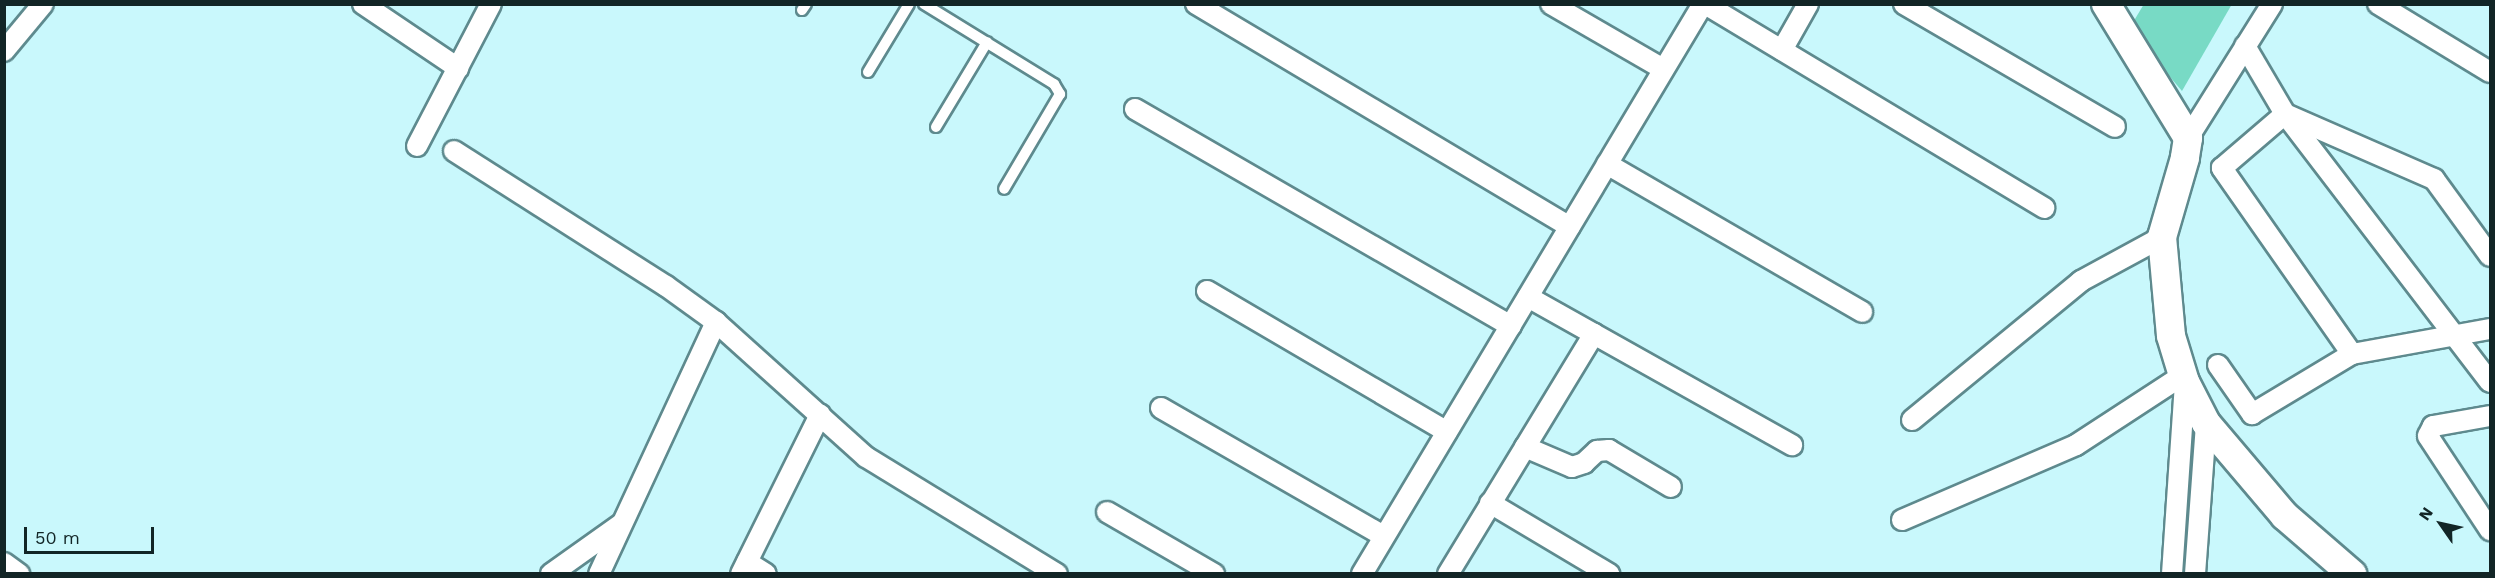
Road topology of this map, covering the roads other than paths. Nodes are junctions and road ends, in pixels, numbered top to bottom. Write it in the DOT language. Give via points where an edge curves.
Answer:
graph roads {
  1 [pos="43,4"];
  2 [pos="363,4"];
  3 [pos="491,4"];
  4 [pos="909,4"];
  5 [pos="924,4"];
  6 [pos="1196,4"];
  7 [pos="1551,4"];
  8 [pos="1704,4"];
  9 [pos="1808,4"];
  10 [pos="1904,4"];
  11 [pos="2106,4"];
  12 [pos="2272,4"];
  13 [pos="2378,4"];
  14 [pos="987,42"];
  15 [pos="2246,46"];
  16 [pos="1782,50"];
  17 [pos="4,51"];
  18 [pos="458,68"];
  19 [pos="1663,69"];
  20 [pos="868,72"];
  21 [pos="2490,72"];
  22 [pos="1135,109"];
  23 [pos="2285,114"];
  24 [pos="936,127"];
  25 [pos="2115,127"];
  26 [pos="2188,138"];
  27 [pos="417,146"];
  28 [pos="454,151"];
  29 [pos="1607,164"];
  30 [pos="1004,189"];
  31 [pos="2044,208"];
  32 [pos="1570,227"];
  33 [pos="2162,237"];
  34 [pos="2490,256"];
  35 [pos="1207,291"];
  36 [pos="1528,297"];
  37 [pos="1862,312"];
  38 [pos="716,322"];
  39 [pos="1511,326"];
  40 [pos="2490,329"];
  41 [pos="1594,334"];
  42 [pos="2454,335"];
  43 [pos="2352,354"];
  44 [pos="2218,365"];
  45 [pos="2184,379"];
  46 [pos="2490,382"];
  47 [pos="1161,408"];
  48 [pos="820,415"];
  49 [pos="2490,416"];
  50 [pos="1912,420"];
  51 [pos="2206,423"];
  52 [pos="1447,432"];
  53 [pos="1792,445"];
  54 [pos="1525,447"];
  55 [pos="1671,487"];
  56 [pos="1491,503"];
  57 [pos="1107,512"];
  58 [pos="1902,520"];
  59 [pos="622,524"];
  60 [pos="2490,530"];
  61 [pos="1384,536"];
  62 [pos="4,563"];
  63 [pos="744,568"];
  64 [pos="19,573"];
  65 [pos="551,573"];
  66 [pos="599,573"];
  67 [pos="766,573"];
  68 [pos="1057,573"];
  69 [pos="1214,573"];
  70 [pos="1362,573"];
  71 [pos="1448,573"];
  72 [pos="1609,573"];
  73 [pos="2172,573"];
  74 [pos="2195,573"];
  75 [pos="2352,573"];
  1 -- 17 [label="street"];
  2 -- 18 [label="street"];
  3 -- 18 [label="street"];
  4 -- 20 [label="lane"];
  5 -- 14 [label="lane"];
  6 -- 32 [label="street"];
  7 -- 19 [label="street"];
  8 -- 16 [label="street"];
  8 -- 19 [label="street"];
  9 -- 16 [label="street"];
  10 -- 25 [label="street"];
  11 -- 26 [label="street"];
  12 -- 15 [label="street"];
  13 -- 21 [label="street"];
  14 -- 24 [label="lane"];
  14 -- 30 [label="lane" via="1054,84 1060,94"];
  15 -- 23 [label="street"];
  15 -- 26 [label="street"];
  16 -- 31 [label="street"];
  18 -- 27 [label="street"];
  19 -- 29 [label="street"];
  22 -- 39 [label="street"];
  23 -- 34 [label="street" via="2434,179"];
  23 -- 42 [label="street"];
  23 -- 43 [label="street" via="2222,168"];
  26 -- 33 [label="street"];
  28 -- 38 [label="street"];
  29 -- 32 [label="street"];
  29 -- 37 [label="street"];
  32 -- 36 [label="street"];
  33 -- 45 [label="street" via="2171,336"];
  33 -- 50 [label="street" via="2081,280"];
  35 -- 52 [label="street"];
  36 -- 39 [label="street"];
  36 -- 41 [label="street"];
  38 -- 48 [label="street"];
  38 -- 59 [label="street"];
  39 -- 52 [label="street"];
  40 -- 42 [label="street"];
  41 -- 53 [label="street"];
  41 -- 54 [label="street"];
  42 -- 43 [label="street"];
  42 -- 46 [label="street"];
  43 -- 44 [label="street" via="2252,414"];
  45 -- 51 [label="street"];
  45 -- 58 [label="street" via="2076,445"];
  45 -- 73 [label="street"];
  47 -- 61 [label="street"];
  48 -- 63 [label="street"];
  48 -- 68 [label="street" via="880,467"];
  49 -- 60 [label="street" via="2428,430 2428,436"];
  51 -- 74 [label="street"];
  51 -- 75 [label="street" via="2285,516"];
  52 -- 61 [label="street"];
  54 -- 55 [label="street" via="1572,467 1584,463 1597,451 1609,450"];
  54 -- 56 [label="street"];
  56 -- 71 [label="street"];
  56 -- 72 [label="street"];
  57 -- 69 [label="street"];
  59 -- 65 [label="street"];
  59 -- 66 [label="street"];
  61 -- 70 [label="street"];
  62 -- 64 [label="street"];
  63 -- 67 [label="street"];
}
